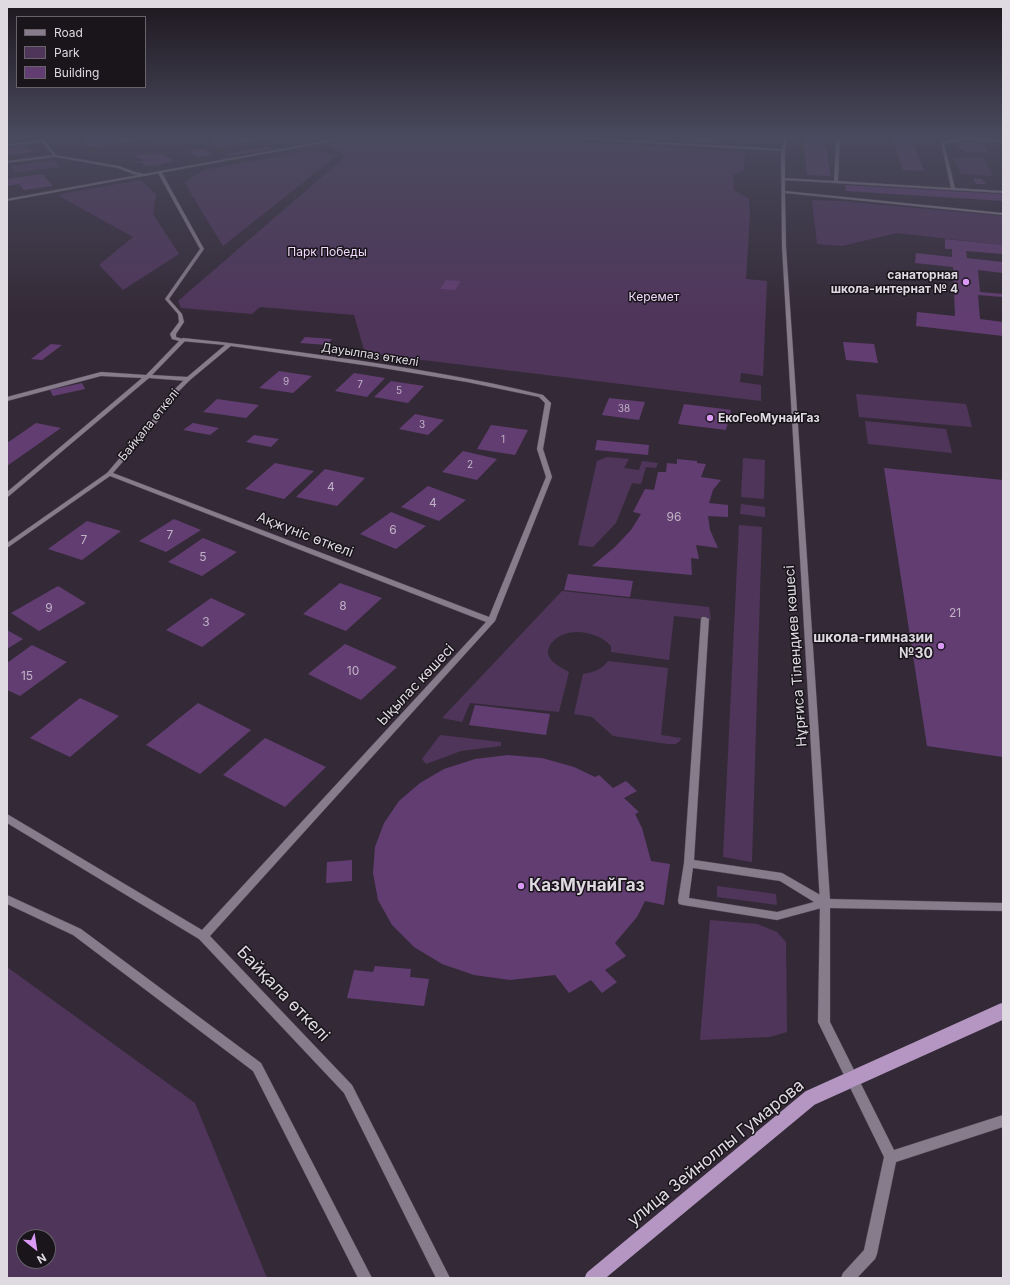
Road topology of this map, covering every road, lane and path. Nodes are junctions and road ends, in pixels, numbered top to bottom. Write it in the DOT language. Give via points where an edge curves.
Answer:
graph roads {
  1 [pos="24,197"];
  2 [pos="173,197"];
  3 [pos="783,197"];
  4 [pos="833,197"];
  5 [pos="7,200"];
  6 [pos="1003,214"];
  7 [pos="183,340"];
  8 [pos="230,344"];
  9 [pos="148,376"];
  10 [pos="188,380"];
  11 [pos="7,399"];
  12 [pos="548,404"];
  13 [pos="109,474"];
  14 [pos="7,495"];
  15 [pos="7,546"];
  16 [pos="705,619"];
  17 [pos="492,621"];
  18 [pos="7,818"];
  19 [pos="688,863"];
  20 [pos="7,899"];
  21 [pos="825,903"];
  22 [pos="1003,907"];
  23 [pos="203,936"];
  24 [pos="1003,1011"];
  25 [pos="1003,1121"];
  26 [pos="892,1157"];
  27 [pos="365,1278"];
  28 [pos="443,1278"];
  29 [pos="592,1278"];
  30 [pos="848,1278"];
  1 -- 5 [label="street"];
  2 -- 7 [label="street" via="202,249 166,299 180,314 182,322 173,334 174,338"];
  3 -- 21 [label="street, Нұрғиса Тілендиев көшесі" via="794,426"];
  4 -- 6 [label="street"];
  7 -- 8 [label="street, Дауылпаз өткелі"];
  7 -- 9 [label="street"];
  8 -- 10 [label="street, Байқала өткелі"];
  8 -- 12 [label="street, Дауылпаз өткелі" via="467,380 541,396"];
  9 -- 10 [label="street"];
  9 -- 11 [label="street" via="101,374"];
  9 -- 14 [label="street"];
  10 -- 13 [label="street, Байқала өткелі" via="165,402 156,420"];
  12 -- 17 [label="street, Ықылас көшесі" via="540,449 549,478"];
  13 -- 15 [label="street, Байқала өткелі"];
  13 -- 17 [label="street, Ақжүніс өткелі"];
  16 -- 19 [label="street"];
  17 -- 23 [label="street, Ықылас көшесі"];
  18 -- 23 [label="street, Байқала өткелі"];
  19 -- 21 [label="street" via="782,877"];
  19 -- 21 [label="street" via="683,902 777,916"];
  20 -- 27 [label="street" via="77,932 257,1067"];
  21 -- 22 [label="street"];
  21 -- 26 [label="street, Нұрғиса Тілендиев көшесі" via="824,1022"];
  23 -- 28 [label="street, Байқала өткелі" via="348,1089"];
  24 -- 29 [label="main road, улица Зейноллы Гумарова, bridge" via="810,1098"];
  25 -- 26 [label="street"];
  26 -- 30 [label="street" via="870,1254"];
}
